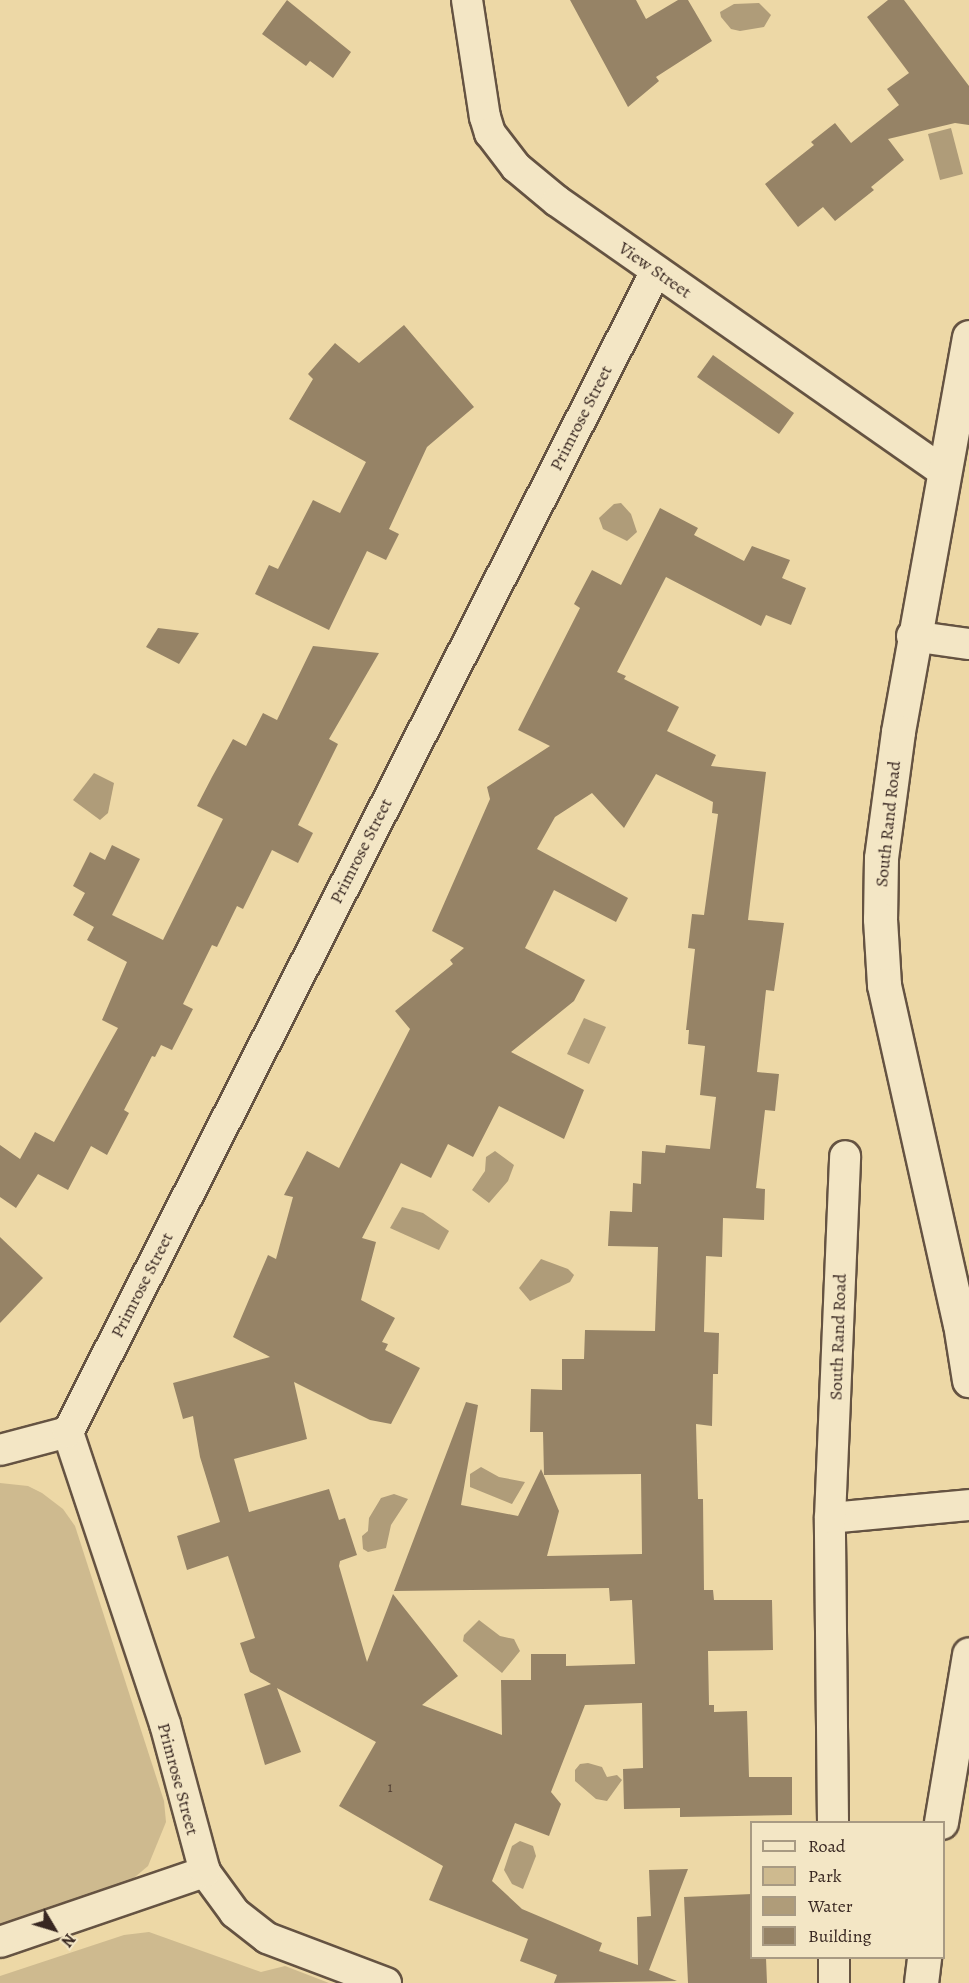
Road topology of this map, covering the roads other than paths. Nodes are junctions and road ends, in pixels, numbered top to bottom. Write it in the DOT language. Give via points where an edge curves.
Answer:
graph roads {
  1 [pos="467,0"];
  2 [pos="656,271"];
  3 [pos="969,337"];
  4 [pos="944,472"];
  5 [pos="912,636"];
  6 [pos="969,644"];
  7 [pos="845,1156"];
  8 [pos="969,1380"];
  9 [pos="68,1432"];
  10 [pos="0,1450"];
  11 [pos="969,1505"];
  12 [pos="830,1518"];
  13 [pos="969,1654"];
  14 [pos="833,1821"];
  15 [pos="941,1821"];
  16 [pos="205,1872"];
  17 [pos="0,1942"];
  18 [pos="834,1959"];
  19 [pos="924,1959"];
  20 [pos="386,1983"];
  21 [pos="834,1983"];
  22 [pos="921,1983"];
  1 -- 2 [label="street, View Street" via="485,117 501,149 531,181"];
  2 -- 4 [label="street, View Street"];
  2 -- 9 [label="street, Primrose Street"];
  3 -- 4 [label="main road, South Rand Road"];
  4 -- 5 [label="main road, South Rand Road"];
  5 -- 6 [label="street"];
  5 -- 8 [label="main road, South Rand Road" via="881,858 884,985"];
  7 -- 12 [label="street, South Rand Road"];
  9 -- 10 [label="street"];
  9 -- 16 [label="street, Primrose Street" via="165,1724"];
  11 -- 12 [label="street"];
  12 -- 14 [label="street, South Rand Road"];
  13 -- 15 [label="main road"];
  16 -- 17 [label="street"];
  16 -- 20 [label="street, Primrose Street" via="235,1913 267,1938"];
  18 -- 21 [label="street"];
  19 -- 22 [label="main road"];
}
